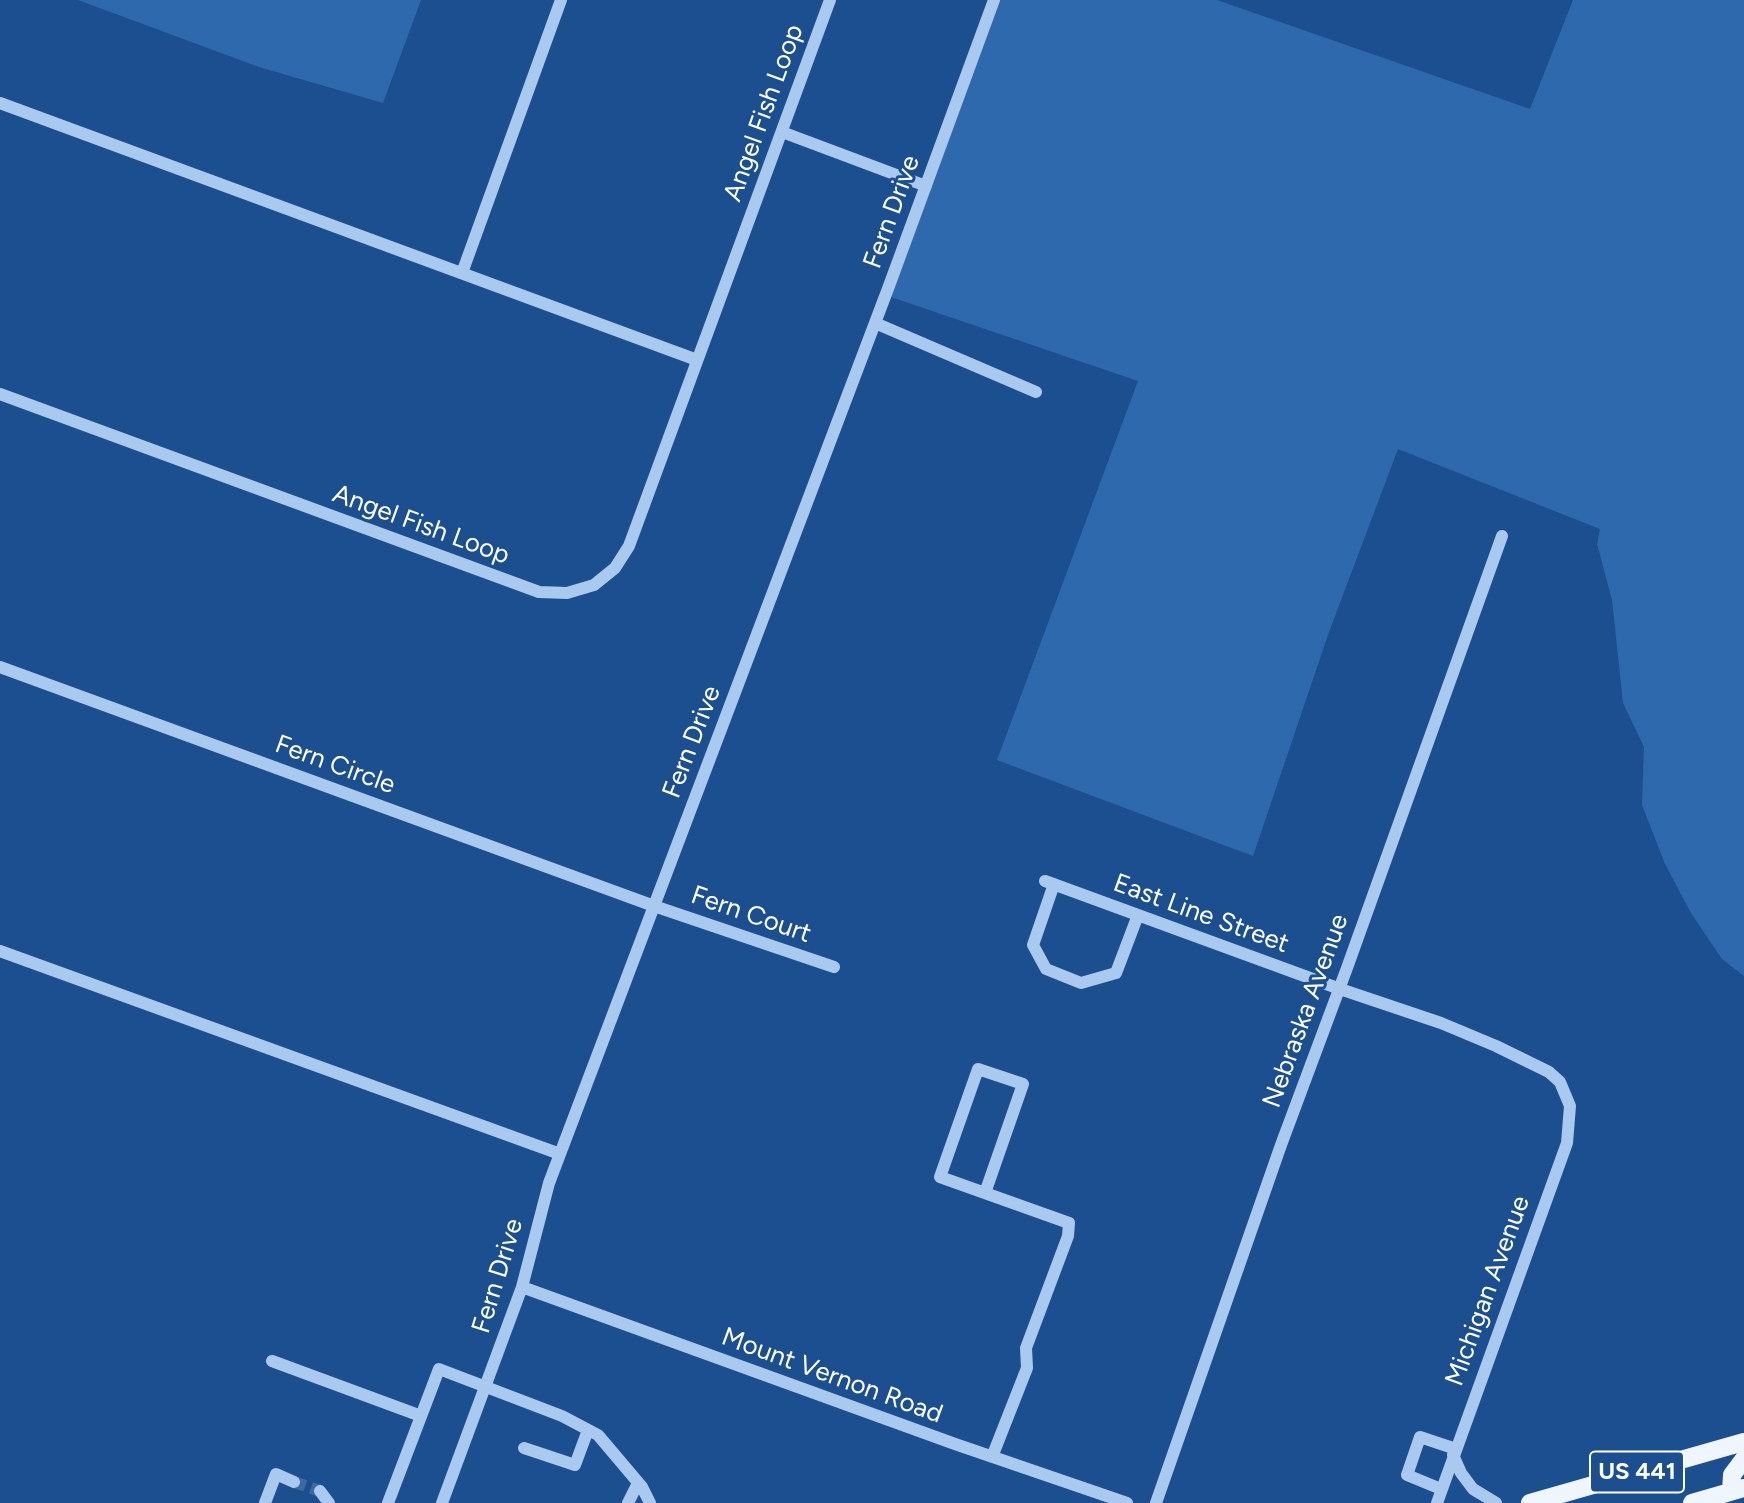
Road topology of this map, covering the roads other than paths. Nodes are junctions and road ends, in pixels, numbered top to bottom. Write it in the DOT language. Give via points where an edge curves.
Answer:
graph roads {
  1 [pos="561,0"];
  2 [pos="830,0"];
  3 [pos="994,0"];
  4 [pos="0,103"];
  5 [pos="782,132"];
  6 [pos="926,186"];
  7 [pos="462,274"];
  8 [pos="875,323"];
  9 [pos="697,360"];
  10 [pos="1036,392"];
  11 [pos="0,394"];
  12 [pos="1502,536"];
  13 [pos="0,667"];
  14 [pos="654,906"];
  15 [pos="1138,915"];
  16 [pos="0,951"];
  17 [pos="834,967"];
  18 [pos="1340,989"];
  19 [pos="1566,1093"];
  20 [pos="560,1154"];
  21 [pos="985,1193"];
  22 [pos="522,1287"];
  23 [pos="272,1361"];
  24 [pos="486,1387"];
  25 [pos="421,1416"];
  26 [pos="588,1430"];
  27 [pos="1744,1441"];
  28 [pos="524,1448"];
  29 [pos="1454,1452"];
  30 [pos="992,1457"];
  31 [pos="1744,1459"];
  32 [pos="294,1482"];
  33 [pos="638,1483"];
  34 [pos="1441,1489"];
  35 [pos="320,1491"];
  36 [pos="1736,1494"];
  37 [pos="268,1502"];
  38 [pos="1120,1502"];
  39 [pos="329,1503"];
  40 [pos="388,1503"];
  41 [pos="442,1503"];
  42 [pos="628,1503"];
  43 [pos="650,1503"];
  44 [pos="1156,1503"];
  45 [pos="1437,1503"];
  46 [pos="1496,1503"];
  47 [pos="1530,1503"];
  48 [pos="1692,1503"];
  1 -- 7 [label="street"];
  2 -- 5 [label="street, Angel Fish Loop"];
  3 -- 6 [label="street, Fern Drive"];
  4 -- 7 [label="street"];
  5 -- 6 [label="street"];
  5 -- 9 [label="street, Angel Fish Loop"];
  6 -- 8 [label="street, Fern Drive"];
  7 -- 9 [label="street"];
  8 -- 10 [label="street"];
  8 -- 14 [label="street, Fern Drive"];
  9 -- 11 [label="street, Angel Fish Loop" via="629,545 615,568 594,585 567,593 539,592"];
  12 -- 18 [label="street, Nebraska Avenue"];
  13 -- 14 [label="street, Fern Circle"];
  14 -- 17 [label="street, Fern Court"];
  14 -- 20 [label="street, Fern Drive"];
  15 -- 15 [label="street, East Line Street" via="1050,882 1033,945 1045,970 1081,984 1116,973"];
  15 -- 18 [label="street, East Line Street"];
  16 -- 20 [label="street"];
  18 -- 19 [label="street, East Line Street" via="1496,1046 1549,1072"];
  18 -- 44 [label="street, Nebraska Avenue"];
  19 -- 29 [label="street, Michigan Avenue" via="1570,1106 1567,1143"];
  20 -- 22 [label="street, Fern Drive"];
  21 -- 21 [label="street" via="940,1177 978,1069 1023,1084"];
  21 -- 30 [label="street" via="1069,1223 1026,1348 1027,1368"];
  22 -- 24 [label="street, Fern Drive"];
  22 -- 30 [label="street, Mount Vernon Road"];
  23 -- 25 [label="street"];
  24 -- 25 [label="street" via="439,1369"];
  24 -- 26 [label="street"];
  24 -- 41 [label="street, Fern Drive"];
  25 -- 40 [label="street"];
  26 -- 28 [label="street" via="575,1465"];
  26 -- 33 [label="street" via="598,1435"];
  27 -- 47 [label="main road, US 441"];
  29 -- 34 [label="street, Michigan Avenue"];
  29 -- 34 [label="street" via="1420,1437 1407,1475"];
  29 -- 46 [label="street" via="1472,1489"];
  30 -- 38 [label="street, Mount Vernon Road"];
  31 -- 36 [label="main road" via="1732,1475"];
  32 -- 37 [label="street" via="276,1474"];
  33 -- 42 [label="street"];
  33 -- 43 [label="street"];
  34 -- 45 [label="street, Michigan Avenue"];
  35 -- 39 [label="street"];
  36 -- 48 [label="main road, US 441"];
}
